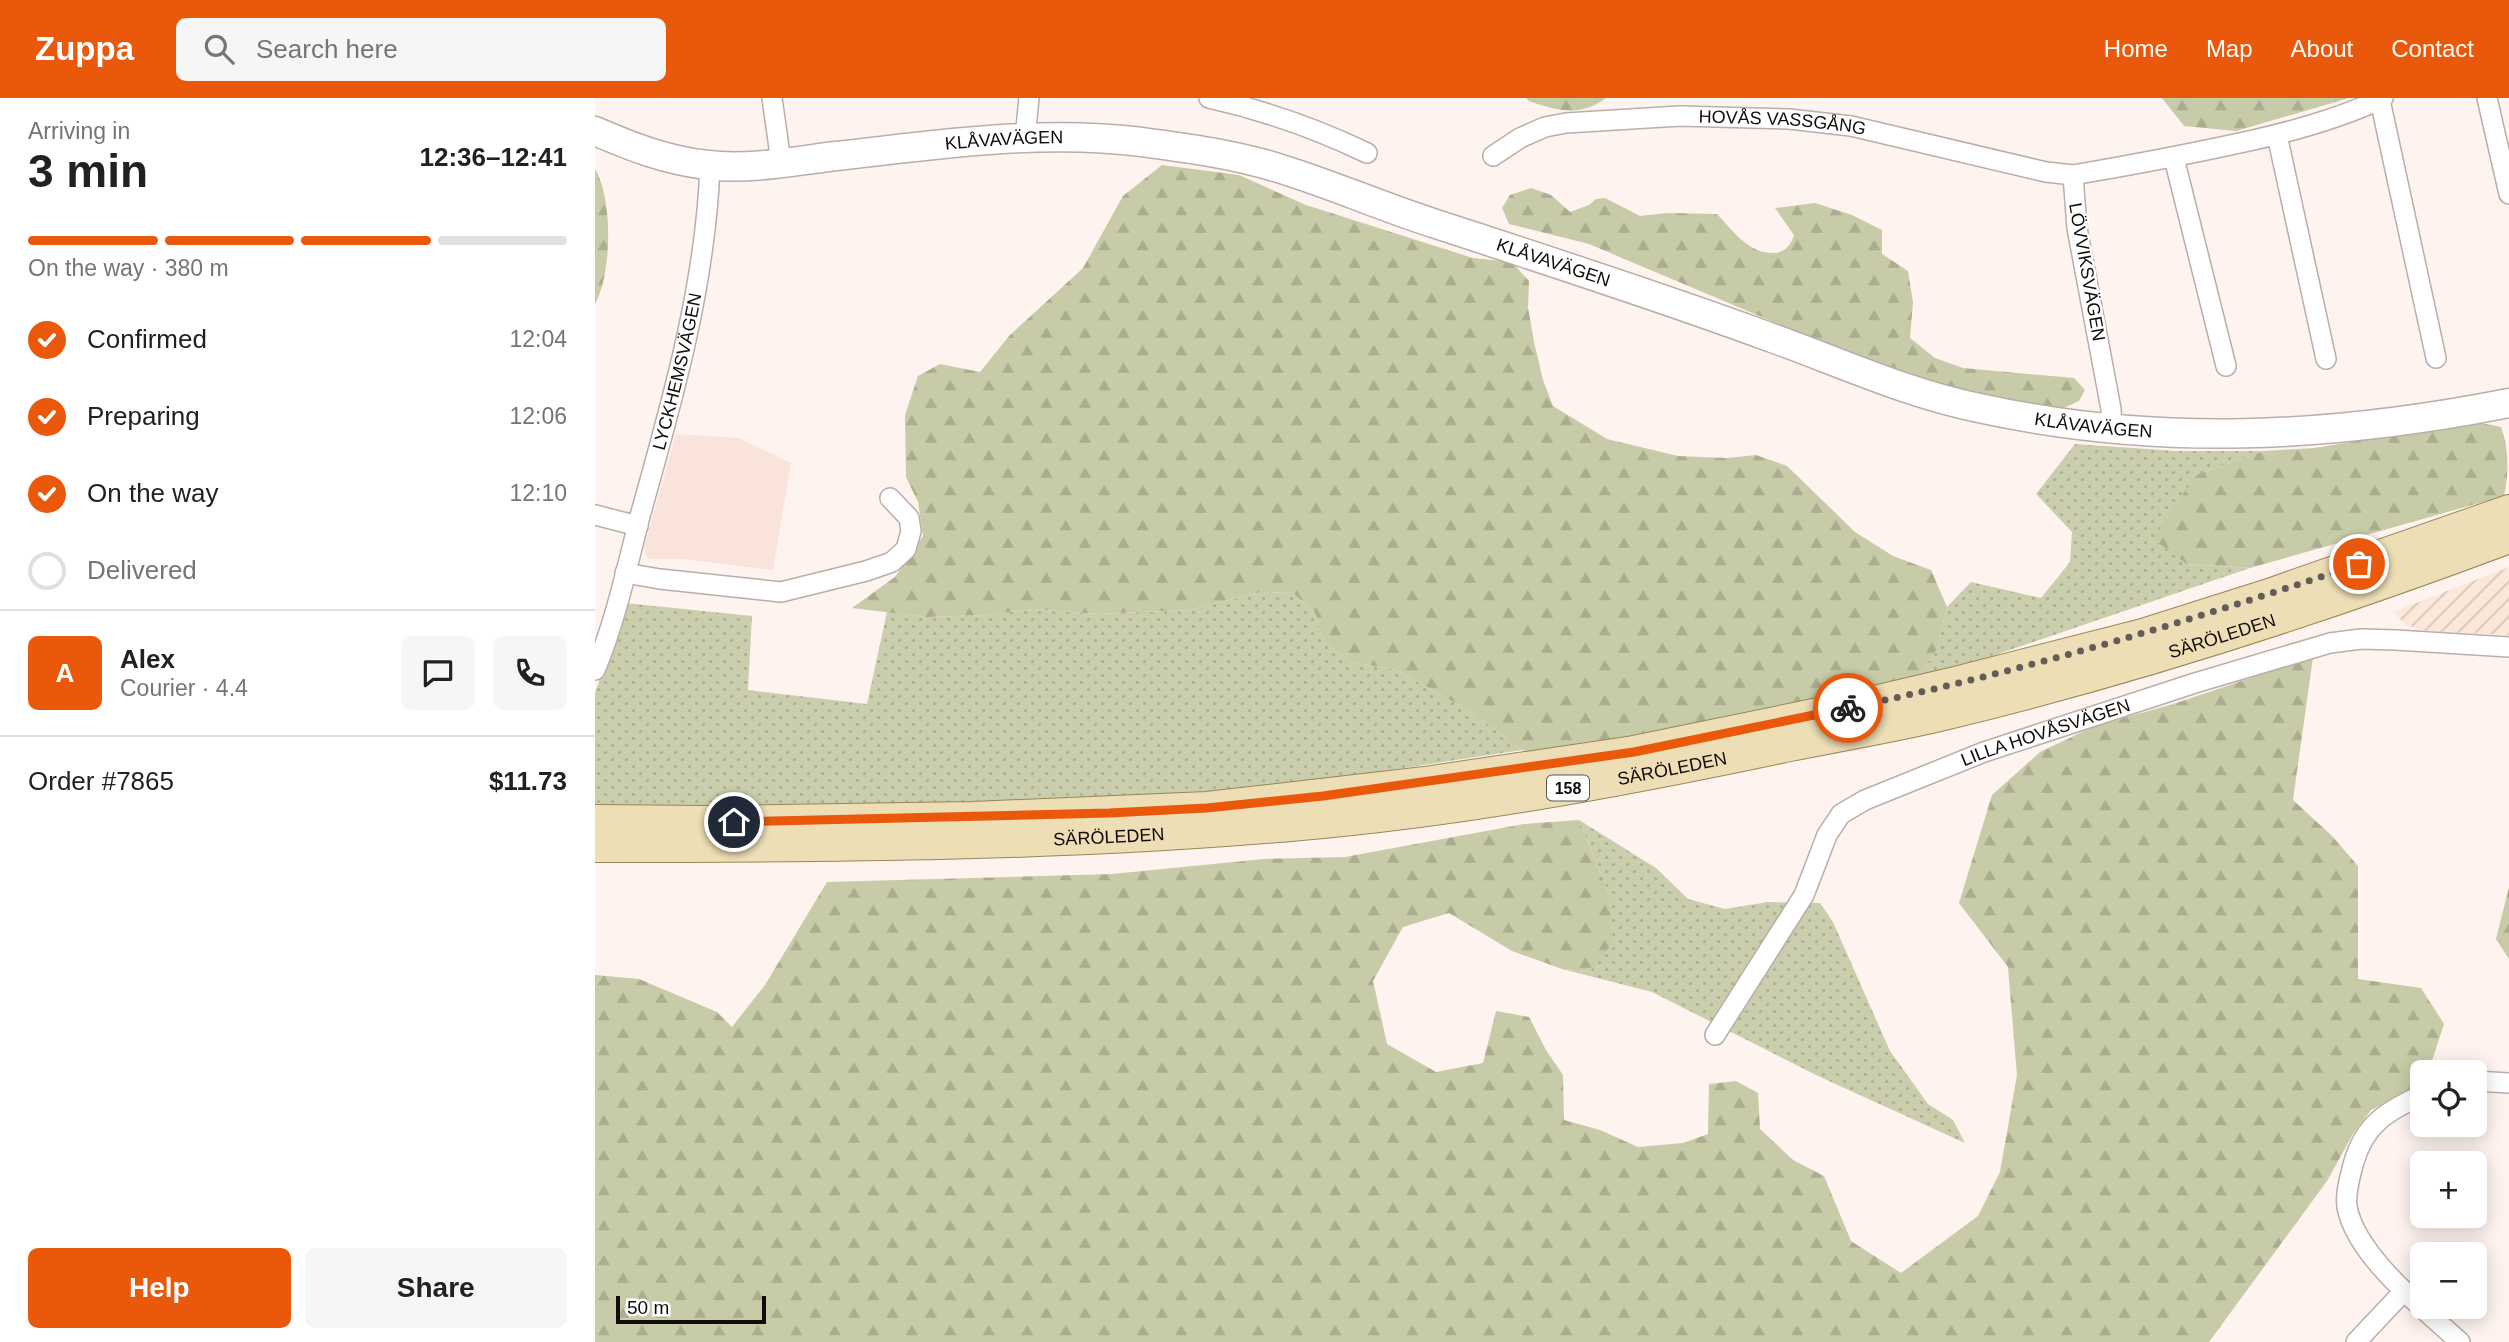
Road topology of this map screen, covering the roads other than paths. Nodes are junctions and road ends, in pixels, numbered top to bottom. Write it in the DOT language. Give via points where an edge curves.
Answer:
graph roads {
  1 [pos="772,98"];
  2 [pos="1029,98"];
  3 [pos="1209,98"];
  4 [pos="2487,98"];
  5 [pos="2381,99"];
  6 [pos="595,131"];
  7 [pos="2277,135"];
  8 [pos="1025,138"];
  9 [pos="1367,153"];
  10 [pos="1493,156"];
  11 [pos="2174,158"];
  12 [pos="781,162"];
  13 [pos="711,165"];
  14 [pos="2073,175"];
  15 [pos="2509,194"];
  16 [pos="2437,358"];
  17 [pos="2326,359"];
  18 [pos="2226,366"];
  19 [pos="2509,403"];
  20 [pos="2112,429"];
  21 [pos="890,498"];
  22 [pos="2509,511"];
  23 [pos="595,515"];
  24 [pos="638,526"];
  25 [pos="2509,537"];
  26 [pos="625,573"];
  27 [pos="2509,647"];
  28 [pos="595,670"];
  29 [pos="595,821"];
  30 [pos="595,846"];
  31 [pos="1715,1035"];
  32 [pos="2487,1082"];
  33 [pos="2509,1083"];
  34 [pos="2410,1101"];
  35 [pos="2404,1291"];
  36 [pos="2356,1342"];
  37 [pos="2460,1342"];
  1 -- 12 [label="street"];
  2 -- 8 [label="street"];
  3 -- 9 [label="street" via="1317,129"];
  4 -- 15 [label="street"];
  5 -- 7 [label="street"];
  5 -- 16 [label="street"];
  6 -- 13 [label="street, KLÅVAVÄGEN" via="673,160"];
  7 -- 11 [label="street"];
  7 -- 17 [label="street"];
  8 -- 12 [label="street, KLÅVAVÄGEN"];
  8 -- 20 [label="street, KLÅVAVÄGEN" via="1133,141 1278,168 1669,300 1932,397 2050,422"];
  10 -- 14 [label="street, HOVÅS VASSGÅNG" via="1531,132 1566,123 1680,116 1758,118 1851,126"];
  11 -- 14 [label="street"];
  11 -- 18 [label="street"];
  12 -- 13 [label="street, KLÅVAVÄGEN"];
  13 -- 24 [label="street, LYCKHEMSVÄGEN" via="695,290"];
  14 -- 20 [label="street, LÖVVIKSVÄGEN" via="2077,228"];
  19 -- 20 [label="street, KLÅVAVÄGEN" via="2428,419 2281,433"];
  21 -- 26 [label="street" via="909,517 906,549 892,562 866,571 781,592"];
  22 -- 29 [label="main road, SÄRÖLEDEN / 158" via="2143,635 1865,704 1634,752 1413,785 1207,808 973,818"];
  23 -- 24 [label="street"];
  24 -- 26 [label="street, LYCKHEMSVÄGEN"];
  25 -- 30 [label="main road, SÄRÖLEDEN / 158" via="2386,583 2123,667 1944,714 1631,778 1414,812 1099,839 893,846"];
  26 -- 28 [label="street, LYCKHEMSVÄGEN"];
  27 -- 31 [label="street, LILLA HOVÅSVÄGEN" via="2361,639 2330,643 1984,752 1865,800 1841,814 1827,835 1804,895"];
  32 -- 33 [label="street"];
  34 -- 35 [label="street" via="2380,1117 2366,1135 2356,1155 2347,1205 2358,1237"];
  35 -- 36 [label="street"];
  35 -- 37 [label="street"];
}
